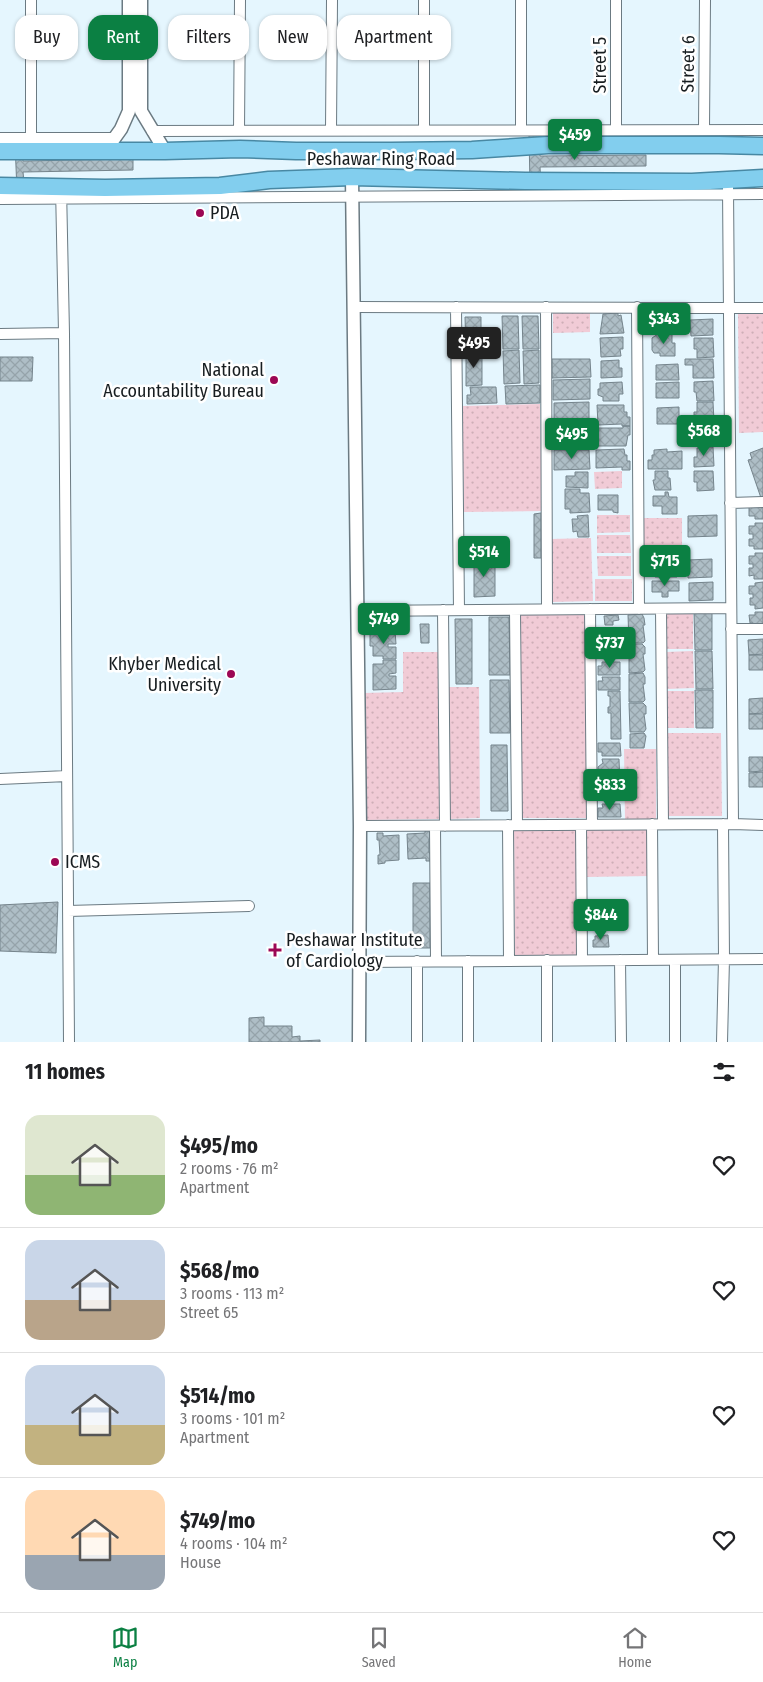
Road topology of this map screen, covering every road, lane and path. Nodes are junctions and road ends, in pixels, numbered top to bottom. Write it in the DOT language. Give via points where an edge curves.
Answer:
graph roads {
  1 [pos="31,0"];
  2 [pos="129,0"];
  3 [pos="141,0"];
  4 [pos="240,0"];
  5 [pos="332,0"];
  6 [pos="424,0"];
  7 [pos="521,0"];
  8 [pos="616,0"];
  9 [pos="705,0"];
  10 [pos="704,129"];
  11 [pos="239,130"];
  12 [pos="331,130"];
  13 [pos="424,130"];
  14 [pos="521,130"];
  15 [pos="616,130"];
  16 [pos="763,130"];
  17 [pos="152,131"];
  18 [pos="0,138"];
  19 [pos="31,138"];
  20 [pos="110,144"];
  21 [pos="763,146"];
  22 [pos="0,151"];
  23 [pos="164,151"];
  24 [pos="352,177"];
  25 [pos="763,178"];
  26 [pos="0,186"];
  27 [pos="728,187"];
  28 [pos="62,193"];
  29 [pos="763,194"];
  30 [pos="353,196"];
  31 [pos="0,200"];
  32 [pos="354,307"];
  33 [pos="456,307"];
  34 [pos="546,307"];
  35 [pos="637,307"];
  36 [pos="729,308"];
  37 [pos="763,308"];
  38 [pos="64,333"];
  39 [pos="0,334"];
  40 [pos="763,502"];
  41 [pos="730,503"];
  42 [pos="731,608"];
  43 [pos="547,609"];
  44 [pos="590,609"];
  45 [pos="639,609"];
  46 [pos="661,609"];
  47 [pos="443,610"];
  48 [pos="459,610"];
  49 [pos="515,610"];
  50 [pos="357,611"];
  51 [pos="731,629"];
  52 [pos="763,629"];
  53 [pos="67,776"];
  54 [pos="0,779"];
  55 [pos="652,824"];
  56 [pos="662,824"];
  57 [pos="728,824"];
  58 [pos="512,825"];
  59 [pos="581,825"];
  60 [pos="592,825"];
  61 [pos="763,825"];
  62 [pos="360,826"];
  63 [pos="440,826"];
  64 [pos="249,906"];
  65 [pos="68,911"];
  66 [pos="724,959"];
  67 [pos="763,959"];
  68 [pos="547,960"];
  69 [pos="582,960"];
  70 [pos="620,960"];
  71 [pos="653,960"];
  72 [pos="675,960"];
  73 [pos="417,961"];
  74 [pos="436,961"];
  75 [pos="468,961"];
  76 [pos="509,961"];
  77 [pos="360,962"];
  78 [pos="69,1042"];
  79 [pos="359,1042"];
  80 [pos="417,1042"];
  81 [pos="468,1042"];
  82 [pos="548,1042"];
  83 [pos="621,1042"];
  84 [pos="675,1042"];
  85 [pos="722,1042"];
  1 -- 19 [label="street"];
  2 -- 20 [label="street" via="129,111"];
  3 -- 17 [label="street" via="142,110"];
  4 -- 11 [label="street"];
  5 -- 12 [label="street"];
  6 -- 13 [label="street"];
  7 -- 14 [label="street"];
  8 -- 15 [label="street, Street 5"];
  9 -- 10 [label="street, Street 6"];
  10 -- 15 [label="street"];
  10 -- 16 [label="street"];
  11 -- 12 [label="street"];
  11 -- 17 [label="street"];
  12 -- 13 [label="street"];
  13 -- 14 [label="street"];
  14 -- 15 [label="street"];
  17 -- 23 [label="street"];
  18 -- 19 [label="street"];
  19 -- 20 [label="street"];
  20 -- 22 [label="highway, Peshawar Ring Road"];
  20 -- 23 [label="highway, Peshawar Ring Road"];
  21 -- 23 [label="highway, Peshawar Ring Road" via="548,145 472,150"];
  24 -- 27 [label="highway, Peshawar Ring Road" via="692,182"];
  24 -- 28 [label="highway, Peshawar Ring Road"];
  24 -- 30 [label="street"];
  25 -- 27 [label="highway, Peshawar Ring Road"];
  26 -- 28 [label="highway, Peshawar Ring Road"];
  27 -- 29 [label="street"];
  27 -- 30 [label="street" via="441,197"];
  27 -- 36 [label="street"];
  28 -- 30 [label="street"];
  28 -- 31 [label="street"];
  28 -- 38 [label="street"];
  30 -- 32 [label="street"];
  32 -- 33 [label="street"];
  32 -- 50 [label="street"];
  33 -- 34 [label="street"];
  33 -- 48 [label="street"];
  34 -- 35 [label="street"];
  34 -- 43 [label="street"];
  35 -- 36 [label="street"];
  35 -- 45 [label="street"];
  36 -- 37 [label="street"];
  36 -- 41 [label="street"];
  38 -- 39 [label="street"];
  38 -- 53 [label="street"];
  40 -- 41 [label="street"];
  41 -- 42 [label="street"];
  42 -- 46 [label="street"];
  42 -- 51 [label="street"];
  43 -- 44 [label="street"];
  43 -- 49 [label="street"];
  44 -- 45 [label="street"];
  44 -- 60 [label="street"];
  45 -- 46 [label="street"];
  46 -- 56 [label="street"];
  47 -- 48 [label="street"];
  47 -- 50 [label="street"];
  47 -- 63 [label="street"];
  48 -- 49 [label="street"];
  49 -- 58 [label="street"];
  50 -- 62 [label="street"];
  51 -- 52 [label="street"];
  51 -- 57 [label="street"];
  53 -- 54 [label="street"];
  53 -- 65 [label="street"];
  55 -- 56 [label="street"];
  55 -- 60 [label="street"];
  55 -- 71 [label="street"];
  56 -- 57 [label="street"];
  57 -- 61 [label="street"];
  57 -- 66 [label="street"];
  58 -- 59 [label="street"];
  58 -- 63 [label="street"];
  58 -- 76 [label="street"];
  59 -- 60 [label="street"];
  59 -- 69 [label="street"];
  62 -- 63 [label="street"];
  62 -- 77 [label="street"];
  63 -- 74 [label="street"];
  64 -- 65 [label="street"];
  65 -- 78 [label="street"];
  66 -- 67 [label="street"];
  66 -- 72 [label="street"];
  66 -- 85 [label="street"];
  68 -- 69 [label="street"];
  68 -- 76 [label="street"];
  68 -- 82 [label="street"];
  69 -- 70 [label="street"];
  70 -- 71 [label="street"];
  70 -- 83 [label="street"];
  71 -- 72 [label="street"];
  72 -- 84 [label="street"];
  73 -- 74 [label="street"];
  73 -- 77 [label="street"];
  73 -- 80 [label="street"];
  74 -- 75 [label="street"];
  75 -- 76 [label="street"];
  75 -- 81 [label="street"];
  77 -- 79 [label="street"];
}
